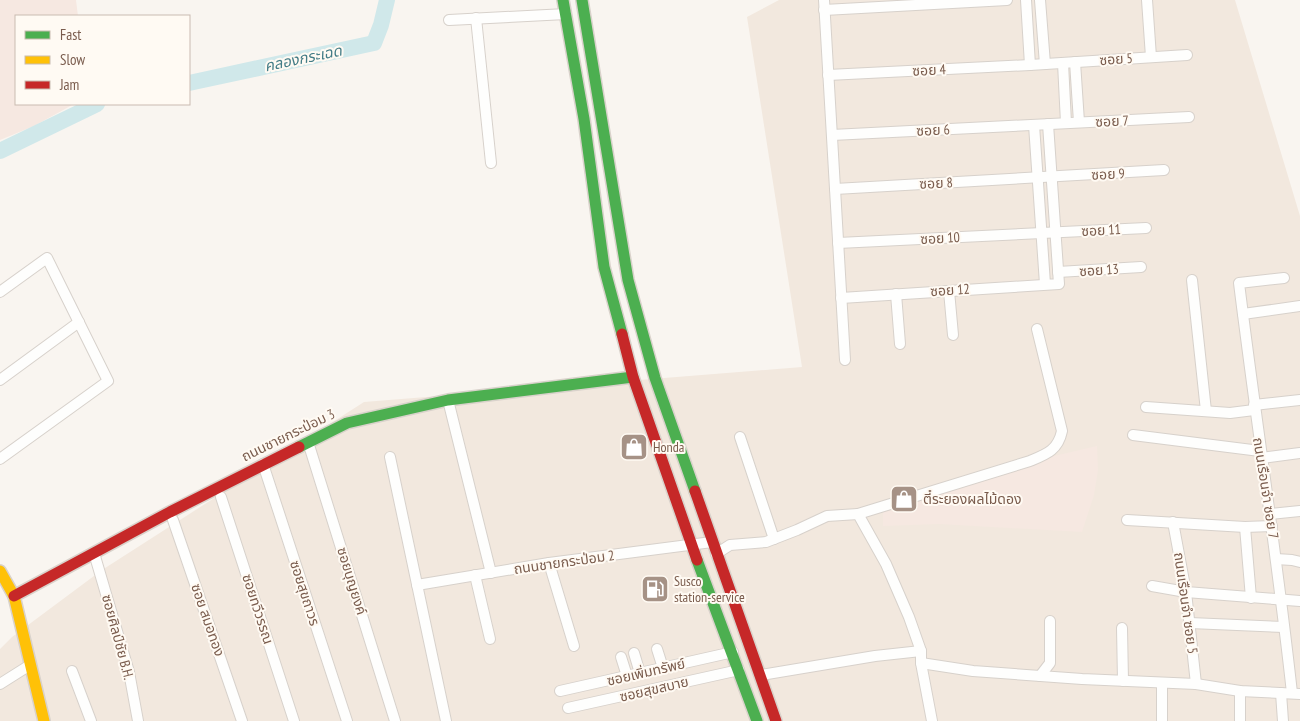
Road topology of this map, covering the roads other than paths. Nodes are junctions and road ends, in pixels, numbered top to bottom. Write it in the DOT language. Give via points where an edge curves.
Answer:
graph roads {
  1 [pos="563,0"];
  2 [pos="582,0"];
  3 [pos="1007,0"];
  4 [pos="1026,0"];
  5 [pos="1040,0"];
  6 [pos="1147,0"];
  7 [pos="962,1"];
  8 [pos="824,5"];
  9 [pos="566,14"];
  10 [pos="476,18"];
  11 [pos="449,20"];
  12 [pos="1187,55"];
  13 [pos="1151,57"];
  14 [pos="1075,62"];
  15 [pos="1063,63"];
  16 [pos="1044,64"];
  17 [pos="1030,65"];
  18 [pos="828,75"];
  19 [pos="1189,117"];
  20 [pos="1079,122"];
  21 [pos="1066,123"];
  22 [pos="1034,124"];
  23 [pos="1048,124"];
  24 [pos="832,135"];
  25 [pos="491,163"];
  26 [pos="1164,170"];
  27 [pos="1051,177"];
  28 [pos="1038,178"];
  29 [pos="835,189"];
  30 [pos="1146,228"];
  31 [pos="1041,232"];
  32 [pos="1055,232"];
  33 [pos="838,243"];
  34 [pos="1141,267"];
  35 [pos="1058,272"];
  36 [pos="1284,278"];
  37 [pos="1192,280"];
  38 [pos="1045,284"];
  39 [pos="949,290"];
  40 [pos="0,292"];
  41 [pos="896,294"];
  42 [pos="842,298"];
  43 [pos="1300,306"];
  44 [pos="1243,314"];
  45 [pos="79,322"];
  46 [pos="1037,329"];
  47 [pos="953,335"];
  48 [pos="900,344"];
  49 [pos="845,360"];
  50 [pos="633,377"];
  51 [pos="0,380"];
  52 [pos="448,400"];
  53 [pos="1300,400"];
  54 [pos="1146,407"];
  55 [pos="1254,407"];
  56 [pos="1206,411"];
  57 [pos="1133,435"];
  58 [pos="740,437"];
  59 [pos="308,442"];
  60 [pos="1300,454"];
  61 [pos="1261,455"];
  62 [pos="390,457"];
  63 [pos="0,459"];
  64 [pos="262,464"];
  65 [pos="221,497"];
  66 [pos="1300,511"];
  67 [pos="858,514"];
  68 [pos="1270,514"];
  69 [pos="172,520"];
  70 [pos="1127,520"];
  71 [pos="1173,522"];
  72 [pos="1272,526"];
  73 [pos="1245,527"];
  74 [pos="774,539"];
  75 [pos="712,542"];
  76 [pos="691,545"];
  77 [pos="94,553"];
  78 [pos="716,554"];
  79 [pos="1276,559"];
  80 [pos="1300,562"];
  81 [pos="549,563"];
  82 [pos="0,571"];
  83 [pos="492,573"];
  84 [pos="475,575"];
  85 [pos="417,586"];
  86 [pos="1152,586"];
  87 [pos="1186,592"];
  88 [pos="14,596"];
  89 [pos="1251,598"];
  90 [pos="1281,599"];
  91 [pos="1300,601"];
  92 [pos="1050,621"];
  93 [pos="1190,623"];
  94 [pos="1284,627"];
  95 [pos="1122,628"];
  96 [pos="490,639"];
  97 [pos="574,646"];
  98 [pos="657,649"];
  99 [pos="921,651"];
  100 [pos="733,652"];
  101 [pos="634,653"];
  102 [pos="621,657"];
  103 [pos="921,663"];
  104 [pos="30,665"];
  105 [pos="663,668"];
  106 [pos="72,670"];
  107 [pos="739,670"];
  108 [pos="640,673"];
  109 [pos="761,675"];
  110 [pos="627,676"];
  111 [pos="1040,676"];
  112 [pos="1123,681"];
  113 [pos="600,682"];
  114 [pos="1162,683"];
  115 [pos="0,684"];
  116 [pos="1196,684"];
  117 [pos="560,691"];
  118 [pos="1240,691"];
  119 [pos="1280,693"];
  120 [pos="1296,693"];
  121 [pos="604,700"];
  122 [pos="568,708"];
  123 [pos="44,721"];
  124 [pos="91,721"];
  125 [pos="138,721"];
  126 [pos="242,721"];
  127 [pos="294,721"];
  128 [pos="347,721"];
  129 [pos="395,721"];
  130 [pos="446,721"];
  131 [pos="757,721"];
  132 [pos="776,721"];
  133 [pos="932,721"];
  134 [pos="1162,721"];
  135 [pos="1240,721"];
  136 [pos="1283,721"];
  1 -- 9 [label="main road"];
  2 -- 75 [label="main road" via="628,280 655,378"];
  3 -- 7 [label="street"];
  4 -- 17 [label="street"];
  5 -- 16 [label="street"];
  6 -- 13 [label="street"];
  7 -- 8 [label="street"];
  8 -- 18 [label="street"];
  9 -- 10 [label="street"];
  9 -- 50 [label="main road" via="604,267"];
  10 -- 11 [label="street"];
  10 -- 25 [label="street"];
  12 -- 13 [label="street, ซอย 5"];
  13 -- 14 [label="street, ซอย 5"];
  14 -- 15 [label="street, ซอย 5"];
  14 -- 20 [label="street"];
  15 -- 16 [label="street, ซอย 5"];
  15 -- 21 [label="street"];
  16 -- 17 [label="street, ซอย 4"];
  17 -- 18 [label="street, ซอย 4"];
  18 -- 24 [label="street"];
  19 -- 20 [label="street, ซอย 7"];
  20 -- 21 [label="street, ซอย 7"];
  21 -- 23 [label="street, ซอย 7"];
  22 -- 23 [label="street, ซอย 7"];
  22 -- 24 [label="street, ซอย 6"];
  22 -- 28 [label="street"];
  23 -- 27 [label="street"];
  24 -- 29 [label="street"];
  26 -- 27 [label="street, ซอย 9"];
  27 -- 28 [label="street, ซอย 9"];
  27 -- 32 [label="street"];
  28 -- 29 [label="street, ซอย 8"];
  28 -- 31 [label="street"];
  29 -- 33 [label="street"];
  30 -- 32 [label="street, ซอย 11"];
  31 -- 32 [label="street, ซอย 11"];
  31 -- 33 [label="street, ซอย 10"];
  31 -- 38 [label="street"];
  32 -- 35 [label="street"];
  33 -- 42 [label="street"];
  34 -- 35 [label="street, ซอย 13"];
  35 -- 38 [label="street, ซอย 12" via="1059,284"];
  36 -- 44 [label="street, ถนนเรือนจำ ซอย 7" via="1239,283"];
  37 -- 56 [label="street"];
  38 -- 39 [label="street, ซอย 12"];
  39 -- 41 [label="street, ซอย 12"];
  39 -- 47 [label="street"];
  40 -- 45 [label="street" via="47,258"];
  41 -- 42 [label="street, ซอย 12"];
  41 -- 48 [label="street"];
  42 -- 49 [label="street"];
  43 -- 44 [label="street"];
  44 -- 55 [label="street, ถนนเรือนจำ ซอย 7"];
  45 -- 51 [label="street"];
  45 -- 63 [label="street" via="108,381"];
  46 -- 67 [label="street" via="1062,431 1059,442 1048,453 1030,461"];
  50 -- 52 [label="main road, ถนนชายกระป่อม 3"];
  50 -- 76 [label="main road"];
  52 -- 59 [label="main road, ถนนชายกระป่อม 3" via="346,423"];
  52 -- 83 [label="street"];
  53 -- 55 [label="street"];
  54 -- 56 [label="street"];
  55 -- 56 [label="street" via="1230,413"];
  55 -- 61 [label="street, ถนนเรือนจำ ซอย 7"];
  57 -- 61 [label="street"];
  58 -- 74 [label="street"];
  59 -- 64 [label="main road, ถนนชายกระป่อม 3"];
  59 -- 129 [label="street, ซอยบุญยงค์"];
  60 -- 61 [label="street"];
  61 -- 68 [label="street, ถนนเรือนจำ ซอย 7"];
  62 -- 85 [label="street"];
  64 -- 77 [label="main road, ถนนชายกระป่อม 3"];
  64 -- 128 [label="street, ซอยสุขถาวร"];
  65 -- 127 [label="street, ซอยทวีวรรณ"];
  66 -- 68 [label="street"];
  67 -- 74 [label="street" via="826,516"];
  67 -- 99 [label="street" via="886,564"];
  68 -- 72 [label="street, ถนนเรือนจำ ซอย 7"];
  69 -- 126 [label="street, ซอย สมอทอง"];
  70 -- 71 [label="street"];
  71 -- 73 [label="street"];
  71 -- 87 [label="street, ถนนเรือนจำ ซอย 5"];
  72 -- 73 [label="street"];
  72 -- 79 [label="street, ถนนเรือนจำ ซอย 7"];
  73 -- 89 [label="street"];
  74 -- 78 [label="street" via="730,545"];
  75 -- 76 [label="street, ถนนชายกระป่อม 2"];
  75 -- 78 [label="main road"];
  76 -- 81 [label="street, ถนนชายกระป่อม 2"];
  76 -- 100 [label="main road"];
  77 -- 88 [label="main road, ถนนชายกระป่อม 3"];
  77 -- 125 [label="street, ซอยศิลป์ชัย B.H." via="128,672"];
  78 -- 109 [label="main road"];
  79 -- 80 [label="street"];
  79 -- 90 [label="street, ถนนเรือนจำ ซอย 7"];
  81 -- 83 [label="street, ถนนชายกระป่อม 2"];
  81 -- 97 [label="street"];
  82 -- 88 [label="main road"];
  83 -- 84 [label="street, ถนนชายกระป่อม 2"];
  84 -- 85 [label="street, ถนนชายกระป่อม 2"];
  84 -- 96 [label="street"];
  85 -- 130 [label="street"];
  86 -- 87 [label="street"];
  87 -- 89 [label="street"];
  87 -- 93 [label="street, ถนนเรือนจำ ซอย 5"];
  88 -- 104 [label="main road"];
  89 -- 90 [label="street"];
  90 -- 91 [label="street"];
  90 -- 94 [label="street, ถนนเรือนจำ ซอย 7"];
  92 -- 111 [label="street" via="1050,663"];
  93 -- 94 [label="street"];
  93 -- 116 [label="street, ถนนเรือนจำ ซอย 5"];
  94 -- 120 [label="street, ถนนเรือนจำ ซอย 7"];
  95 -- 112 [label="street"];
  98 -- 105 [label="street"];
  99 -- 103 [label="street"];
  99 -- 109 [label="street"];
  100 -- 105 [label="street, ซอยเพิ่มทรัพย์"];
  100 -- 107 [label="main road"];
  101 -- 108 [label="street"];
  102 -- 110 [label="street"];
  103 -- 111 [label="street"];
  103 -- 133 [label="street"];
  104 -- 115 [label="street"];
  104 -- 123 [label="main road"];
  105 -- 108 [label="street, ซอยเพิ่มทรัพย์"];
  106 -- 124 [label="street"];
  107 -- 121 [label="street, ซอยสุขสบาย"];
  107 -- 131 [label="main road"];
  108 -- 110 [label="street, ซอยเพิ่มทรัพย์"];
  109 -- 132 [label="main road"];
  110 -- 113 [label="street, ซอยเพิ่มทรัพย์"];
  111 -- 112 [label="street"];
  112 -- 114 [label="street"];
  113 -- 117 [label="street, ซอยเพิ่มทรัพย์"];
  113 -- 121 [label="street"];
  114 -- 116 [label="street"];
  114 -- 134 [label="street"];
  116 -- 118 [label="street"];
  118 -- 119 [label="street"];
  118 -- 135 [label="street"];
  119 -- 120 [label="street"];
  119 -- 136 [label="street"];
  121 -- 122 [label="street, ซอยสุขสบาย"];
}
